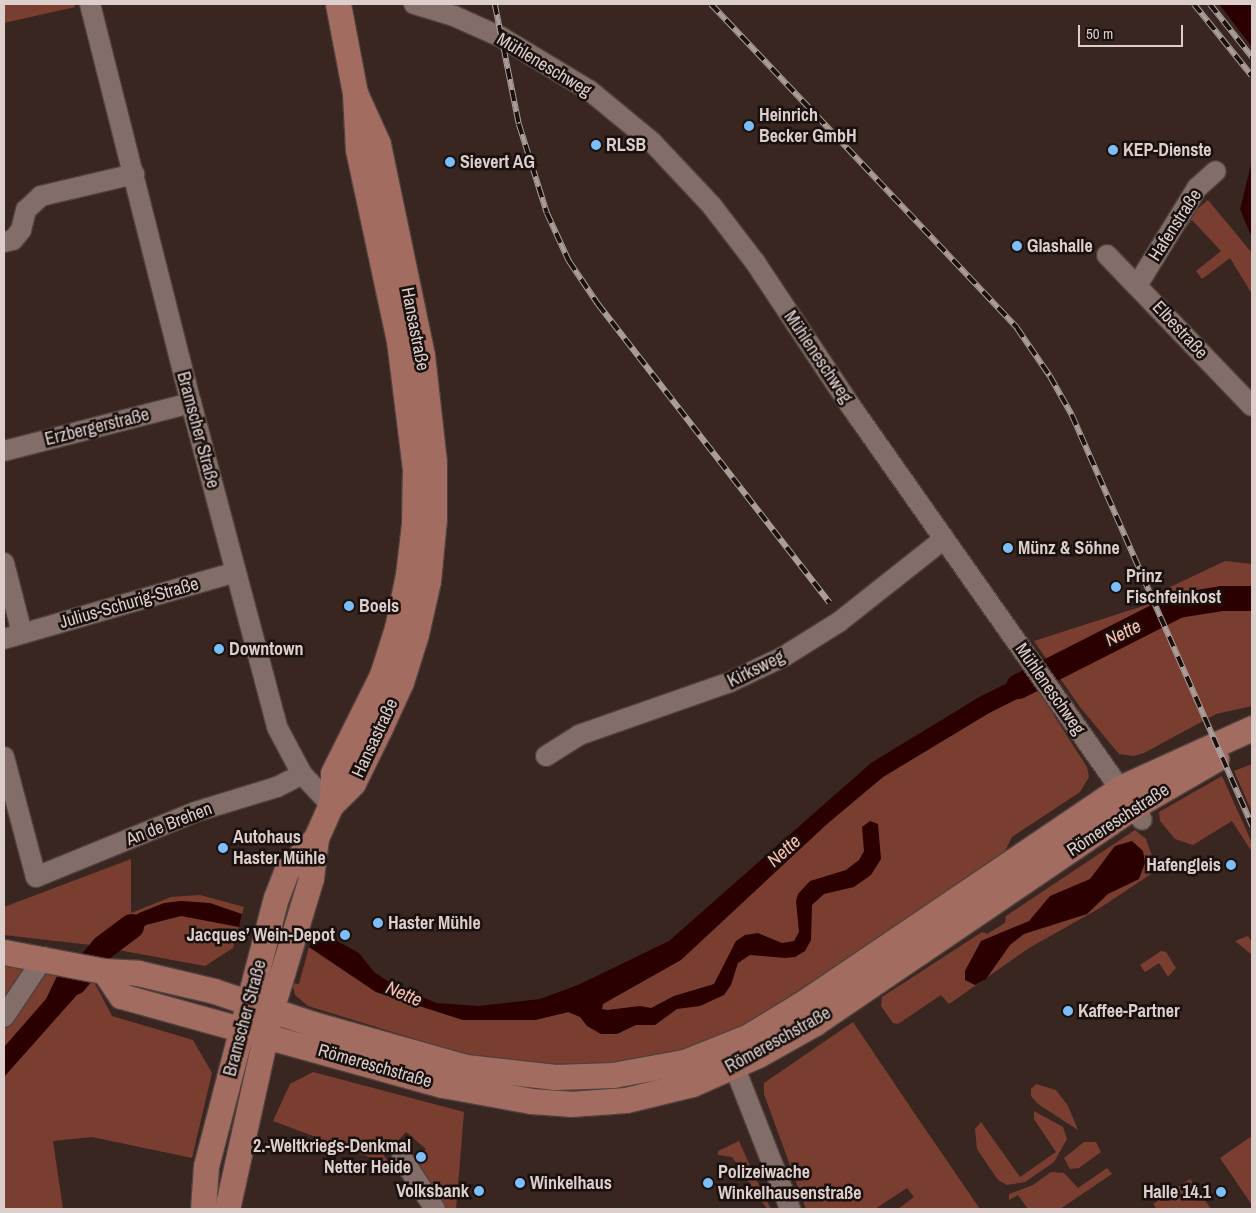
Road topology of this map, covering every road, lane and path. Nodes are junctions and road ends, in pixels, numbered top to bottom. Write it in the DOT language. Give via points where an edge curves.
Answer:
graph roads {
  1 [pos="90,4"];
  2 [pos="338,4"];
  3 [pos="414,4"];
  4 [pos="1216,170"];
  5 [pos="134,174"];
  6 [pos="4,242"];
  7 [pos="1107,255"];
  8 [pos="1138,284"];
  9 [pos="191,403"];
  10 [pos="1252,406"];
  11 [pos="4,451"];
  12 [pos="944,539"];
  13 [pos="4,563"];
  14 [pos="236,572"];
  15 [pos="13,636"];
  16 [pos="1252,728"];
  17 [pos="1252,746"];
  18 [pos="546,756"];
  19 [pos="4,757"];
  20 [pos="302,774"];
  21 [pos="331,805"];
  22 [pos="1131,805"];
  23 [pos="4,952"];
  24 [pos="55,959"];
  25 [pos="101,970"];
  26 [pos="259,1006"];
  27 [pos="4,1017"];
  28 [pos="241,1028"];
  29 [pos="265,1034"];
  30 [pos="730,1056"];
  31 [pos="402,1158"];
  32 [pos="203,1209"];
  33 [pos="227,1209"];
  34 [pos="436,1209"];
  35 [pos="790,1209"];
  1 -- 5 [label="street, Bramscher Straße"];
  2 -- 21 [label="main road, Hansastraße" via="355,94 358,149 409,407 416,469 408,575 397,628 382,675 333,773"];
  3 -- 12 [label="street, Mühleneschweg" via="469,22 522,49 589,90 652,142 712,206 750,255"];
  4 -- 8 [label="street, Hafenstraße" via="1197,188"];
  5 -- 6 [label="street" via="41,196 26,210 17,235"];
  5 -- 9 [label="street, Bramscher Straße"];
  7 -- 8 [label="street, Elbestraße"];
  8 -- 10 [label="street, Elbestraße"];
  9 -- 11 [label="street, Erzbergerstraße"];
  9 -- 14 [label="street, Bramscher Straße"];
  12 -- 18 [label="street, Kirksweg" via="839,622 783,657 730,682 579,735"];
  12 -- 22 [label="street, Mühleneschweg"];
  13 -- 15 [label="street, Julius-Schurig-Straße"];
  14 -- 15 [label="street, Julius-Schurig-Straße"];
  14 -- 20 [label="street, Bramscher Straße" via="277,727"];
  16 -- 22 [label="main road, Römereschstraße"];
  17 -- 22 [label="main road, Römereschstraße" via="1222,756"];
  19 -- 20 [label="street, An de Brehen" via="36,878 195,812 277,788"];
  20 -- 21 [label="street, Bramscher Straße"];
  21 -- 26 [label="main road, Bramscher Straße" via="316,838 287,870"];
  22 -- 30 [label="main road, Römereschstraße" via="802,1003"];
  23 -- 24 [label="main road, Römereschstraße"];
  24 -- 25 [label="main road, Römereschstraße"];
  24 -- 27 [label="street"];
  25 -- 26 [label="main road, Römereschstraße" via="138,973"];
  25 -- 28 [label="main road, Römereschstraße" via="121,996"];
  26 -- 28 [label="main road, Bramscher Straße"];
  26 -- 29 [label="main road, Bramscher Straße"];
  26 -- 30 [label="main road, Römereschstraße" via="466,1067 555,1077 613,1075"];
  28 -- 29 [label="main road, Römereschstraße"];
  28 -- 32 [label="main road, Bramscher Straße" via="206,1166"];
  29 -- 30 [label="main road, Römereschstraße" via="443,1085 531,1101 570,1104 636,1098 692,1084"];
  29 -- 33 [label="main road, Bramscher Straße"];
  30 -- 35 [label="street"];
  31 -- 34 [label="street"];
}
